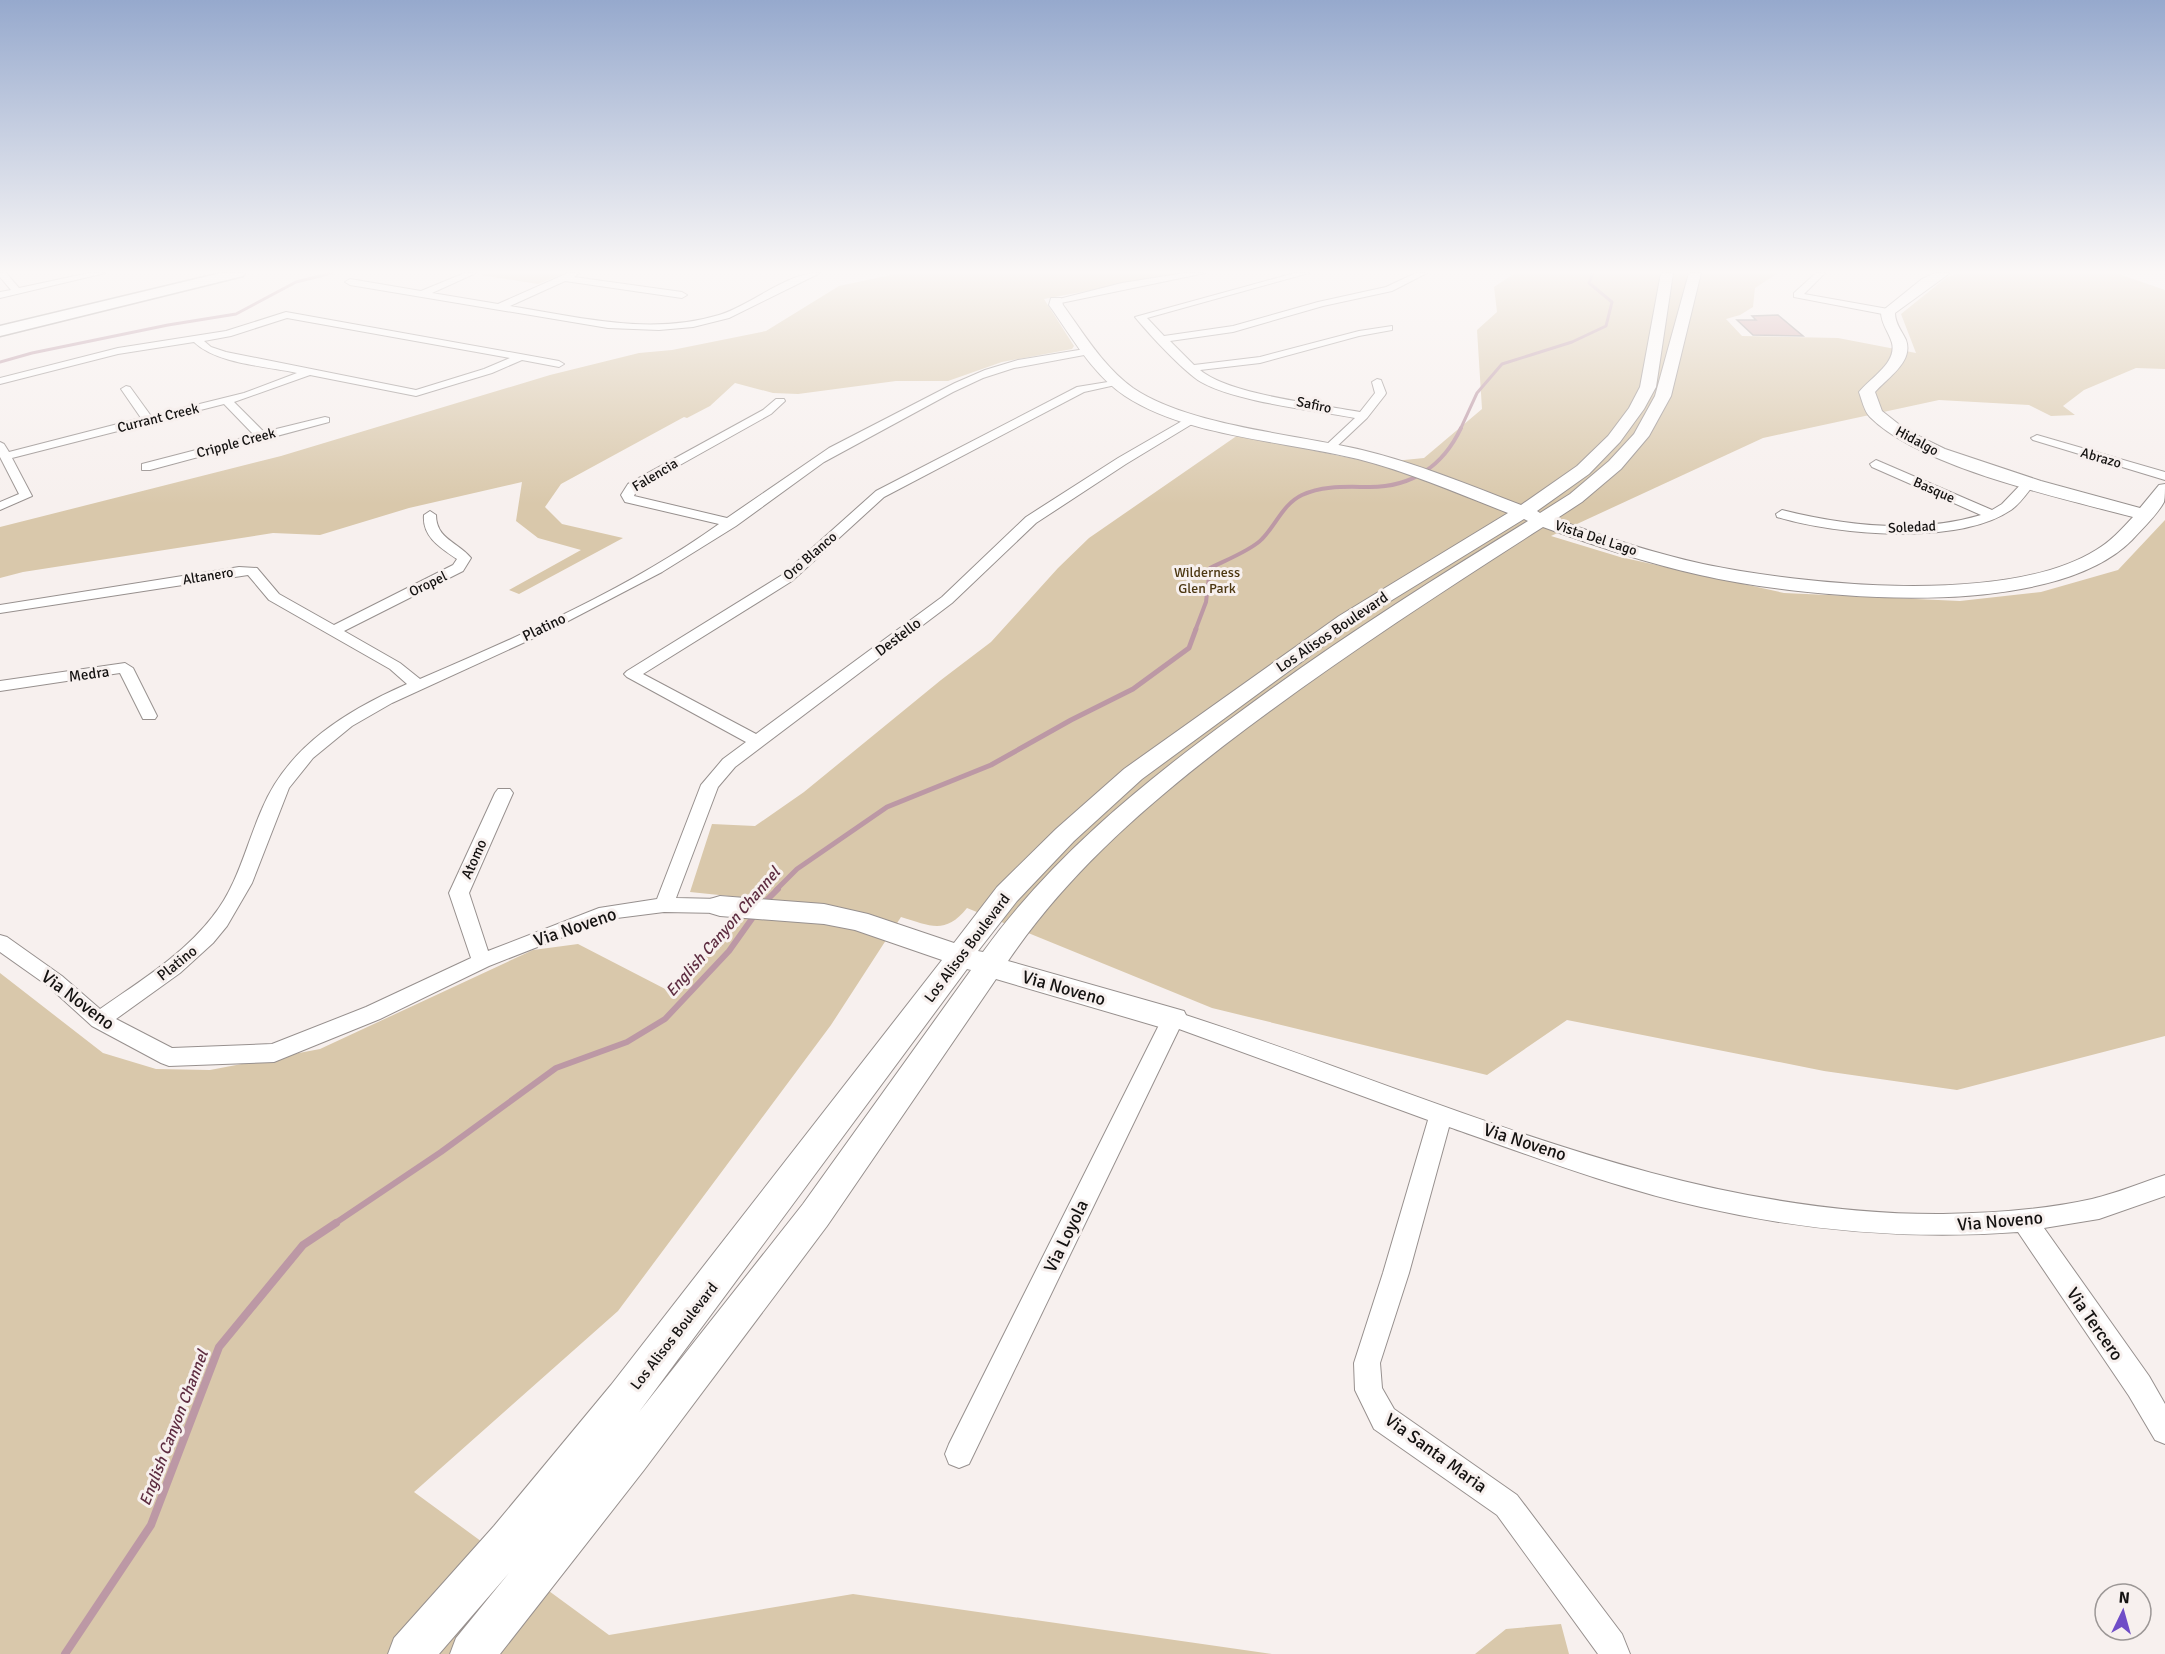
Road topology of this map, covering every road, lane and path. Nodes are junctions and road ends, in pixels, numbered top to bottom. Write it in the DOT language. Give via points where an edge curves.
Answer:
graph roads {
  1 [pos="124,350"];
  2 [pos="212,350"];
  3 [pos="482,350"];
  4 [pos="1173,350"];
  5 [pos="1304,350"];
  6 [pos="1654,350"];
  7 [pos="1676,350"];
  8 [pos="1902,350"];
  9 [pos="1090,351"];
  10 [pos="520,357"];
  11 [pos="559,364"];
  12 [pos="1191,368"];
  13 [pos="308,372"];
  14 [pos="0,381"];
  15 [pos="1116,382"];
  16 [pos="1377,382"];
  17 [pos="126,389"];
  18 [pos="780,400"];
  19 [pos="227,401"];
  20 [pos="1363,416"];
  21 [pos="1192,419"];
  22 [pos="325,420"];
  23 [pos="149,421"];
  24 [pos="262,437"];
  25 [pos="2037,438"];
  26 [pos="1329,448"];
  27 [pos="3,451"];
  28 [pos="1876,464"];
  29 [pos="146,467"];
  30 [pos="2165,476"];
  31 [pos="2029,483"];
  32 [pos="2165,489"];
  33 [pos="0,506"];
  34 [pos="1782,514"];
  35 [pos="2144,514"];
  36 [pos="430,515"];
  37 [pos="1992,515"];
  38 [pos="1531,516"];
  39 [pos="731,523"];
  40 [pos="0,609"];
  41 [pos="333,631"];
  42 [pos="417,684"];
  43 [pos="0,686"];
  44 [pos="149,716"];
  45 [pos="758,742"];
  46 [pos="504,793"];
  47 [pos="664,905"];
  48 [pos="720,906"];
  49 [pos="1,944"];
  50 [pos="975,959"];
  51 [pos="482,961"];
  52 [pos="1173,1019"];
  53 [pos="99,1020"];
  54 [pos="1441,1114"];
  55 [pos="2165,1185"];
  56 [pos="2023,1219"];
  57 [pos="2165,1430"];
  58 [pos="959,1454"];
  59 [pos="410,1654"];
  60 [pos="472,1654"];
  61 [pos="1614,1654"];
  1 -- 14 [label="street"];
  2 -- 13 [label="street"];
  3 -- 10 [label="street"];
  4 -- 12 [label="street, Safiro"];
  5 -- 12 [label="street"];
  6 -- 38 [label="main road, Los Alisos Boulevard" via="1648,387 1614,439"];
  7 -- 38 [label="main road, Los Alisos Boulevard" via="1664,396 1646,429 1615,465 1576,498"];
  8 -- 31 [label="main road, Hidalgo" via="1897,362 1867,392 1876,414 1903,435 1940,453"];
  9 -- 15 [label="main road, Vista Del Lago"];
  9 -- 39 [label="street, Platino" via="1028,360 970,380 806,467"];
  10 -- 11 [label="street"];
  10 -- 13 [label="street" via="422,393"];
  12 -- 20 [label="street, Safiro" via="1204,379 1230,390"];
  13 -- 19 [label="street, Currant Creek"];
  15 -- 21 [label="main road, Vista Del Lago" via="1147,402"];
  15 -- 45 [label="street, Oro Blanco" via="1081,389 880,494 787,578 632,674"];
  16 -- 20 [label="street" via="1381,393"];
  17 -- 23 [label="street"];
  18 -- 39 [label="street, Falencia" via="767,412 632,487 627,495 629,499"];
  19 -- 23 [label="street, Currant Creek"];
  19 -- 24 [label="street"];
  20 -- 26 [label="street"];
  21 -- 26 [label="main road, Vista Del Lago"];
  21 -- 45 [label="street, Destello" via="1031,520 946,600"];
  22 -- 24 [label="street, Cripple Creek"];
  23 -- 27 [label="street, Currant Creek"];
  24 -- 29 [label="street, Cripple Creek"];
  25 -- 30 [label="street, Abrazo"];
  26 -- 38 [label="main road, Vista Del Lago" via="1408,469"];
  27 -- 33 [label="street" via="26,496"];
  28 -- 37 [label="street, Basque"];
  31 -- 35 [label="main road, Hidalgo"];
  31 -- 37 [label="street, Soledad" via="2007,507"];
  32 -- 35 [label="main road, Vista Del Lago"];
  34 -- 37 [label="street, Soledad" via="1818,524 1887,529 1936,527"];
  35 -- 38 [label="main road, Vista Del Lago" via="2115,546 2060,572 2006,584 1920,591 1854,590 1741,576 1637,552"];
  36 -- 41 [label="street, Oropel" via="432,534 464,558 458,568"];
  38 -- 50 [label="main road, Los Alisos Boulevard" via="1330,656 1180,767 1111,825"];
  38 -- 50 [label="main road, Los Alisos Boulevard" via="1346,620 1133,774 1041,859 994,909"];
  39 -- 42 [label="street, Platino" via="659,569 472,662"];
  40 -- 41 [label="street, Altanero" via="252,571 274,597"];
  41 -- 42 [label="street, Altanero" via="395,666"];
  42 -- 53 [label="street, Platino" via="356,715 303,757 273,799 248,873 213,931 180,964"];
  43 -- 44 [label="street, Medra" via="125,668"];
  45 -- 47 [label="street, Destello" via="729,763 710,785"];
  46 -- 51 [label="street, Atomo" via="459,893"];
  47 -- 48 [label="street, Via Noveno"];
  47 -- 51 [label="street, Via Noveno" via="606,913"];
  48 -- 50 [label="main road, Via Noveno" via="858,921"];
  49 -- 53 [label="street, Via Noveno" via="55,981"];
  50 -- 52 [label="main road, Via Noveno"];
  50 -- 59 [label="main road, Los Alisos Boulevard" via="948,975 625,1399"];
  50 -- 60 [label="main road, Los Alisos Boulevard" via="815,1215"];
  51 -- 53 [label="street, Via Noveno" via="373,1013 274,1053 169,1057"];
  52 -- 54 [label="street, Via Noveno"];
  52 -- 58 [label="street, Via Loyola"];
  54 -- 56 [label="street, Via Noveno" via="1647,1183 1793,1215 1944,1226"];
  54 -- 61 [label="street, Via Santa Maria" via="1367,1363 1369,1390 1384,1419 1507,1505"];
  55 -- 56 [label="street, Via Noveno" via="2078,1213"];
  56 -- 57 [label="street, Via Tercero"];
}
